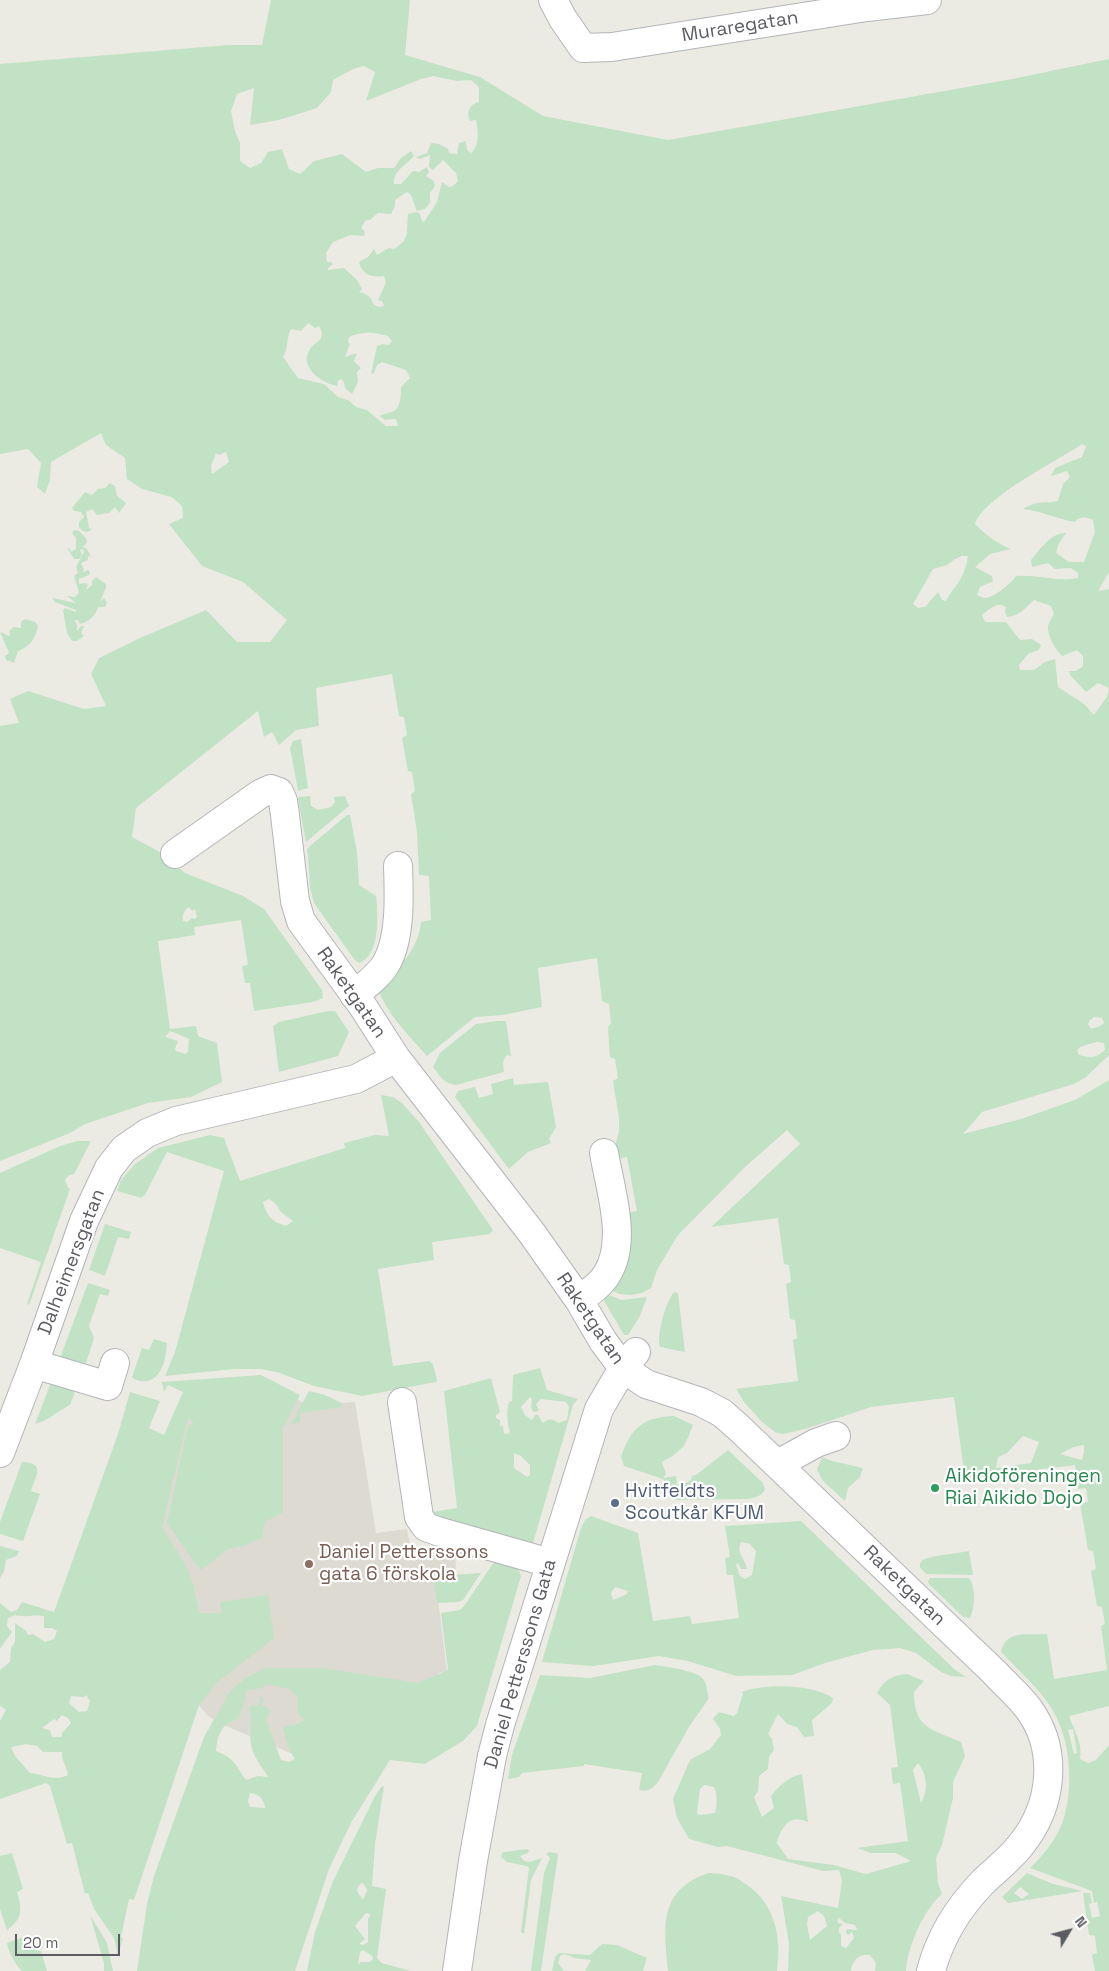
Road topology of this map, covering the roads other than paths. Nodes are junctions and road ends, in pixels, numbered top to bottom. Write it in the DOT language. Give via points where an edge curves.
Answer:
graph roads {
  1 [pos="553,0"];
  2 [pos="927,0"];
  3 [pos="175,854"];
  4 [pos="398,866"];
  5 [pos="354,995"];
  6 [pos="396,1058"];
  7 [pos="604,1153"];
  8 [pos="579,1300"];
  9 [pos="629,1360"];
  10 [pos="34,1364"];
  11 [pos="109,1383"];
  12 [pos="402,1402"];
  13 [pos="836,1436"];
  14 [pos="0,1453"];
  15 [pos="778,1464"];
  16 [pos="550,1563"];
  17 [pos="457,1971"];
  18 [pos="931,1971"];
  1 -- 2 [label="street, Muraregatan" via="583,48 612,47"];
  3 -- 5 [label="street, Raketgatan" via="260,794 270,789 279,792 283,801 295,901 301,921"];
  4 -- 5 [label="street" via="399,900 394,944 387,963"];
  5 -- 6 [label="street, Raketgatan"];
  6 -- 8 [label="street, Raketgatan" via="531,1232"];
  6 -- 10 [label="street, Dalheimersgatan" via="356,1078 176,1121 147,1133 124,1149 109,1168 84,1221"];
  7 -- 8 [label="street" via="618,1247 608,1274"];
  8 -- 9 [label="street, Raketgatan" via="603,1341"];
  9 -- 15 [label="street, Raketgatan" via="646,1384 696,1400 722,1413"];
  9 -- 16 [label="street, Daniel Petterssons Gata" via="599,1409"];
  10 -- 11 [label="street"];
  10 -- 14 [label="street, Dalheimersgatan"];
  12 -- 16 [label="street" via="420,1516 426,1527"];
  13 -- 15 [label="street"];
  15 -- 18 [label="street, Raketgatan" via="1014,1692 1032,1714 1044,1741 1048,1783 1035,1824 1021,1845 954,1918"];
  16 -- 17 [label="street, Daniel Petterssons Gata" via="492,1756"];
}
